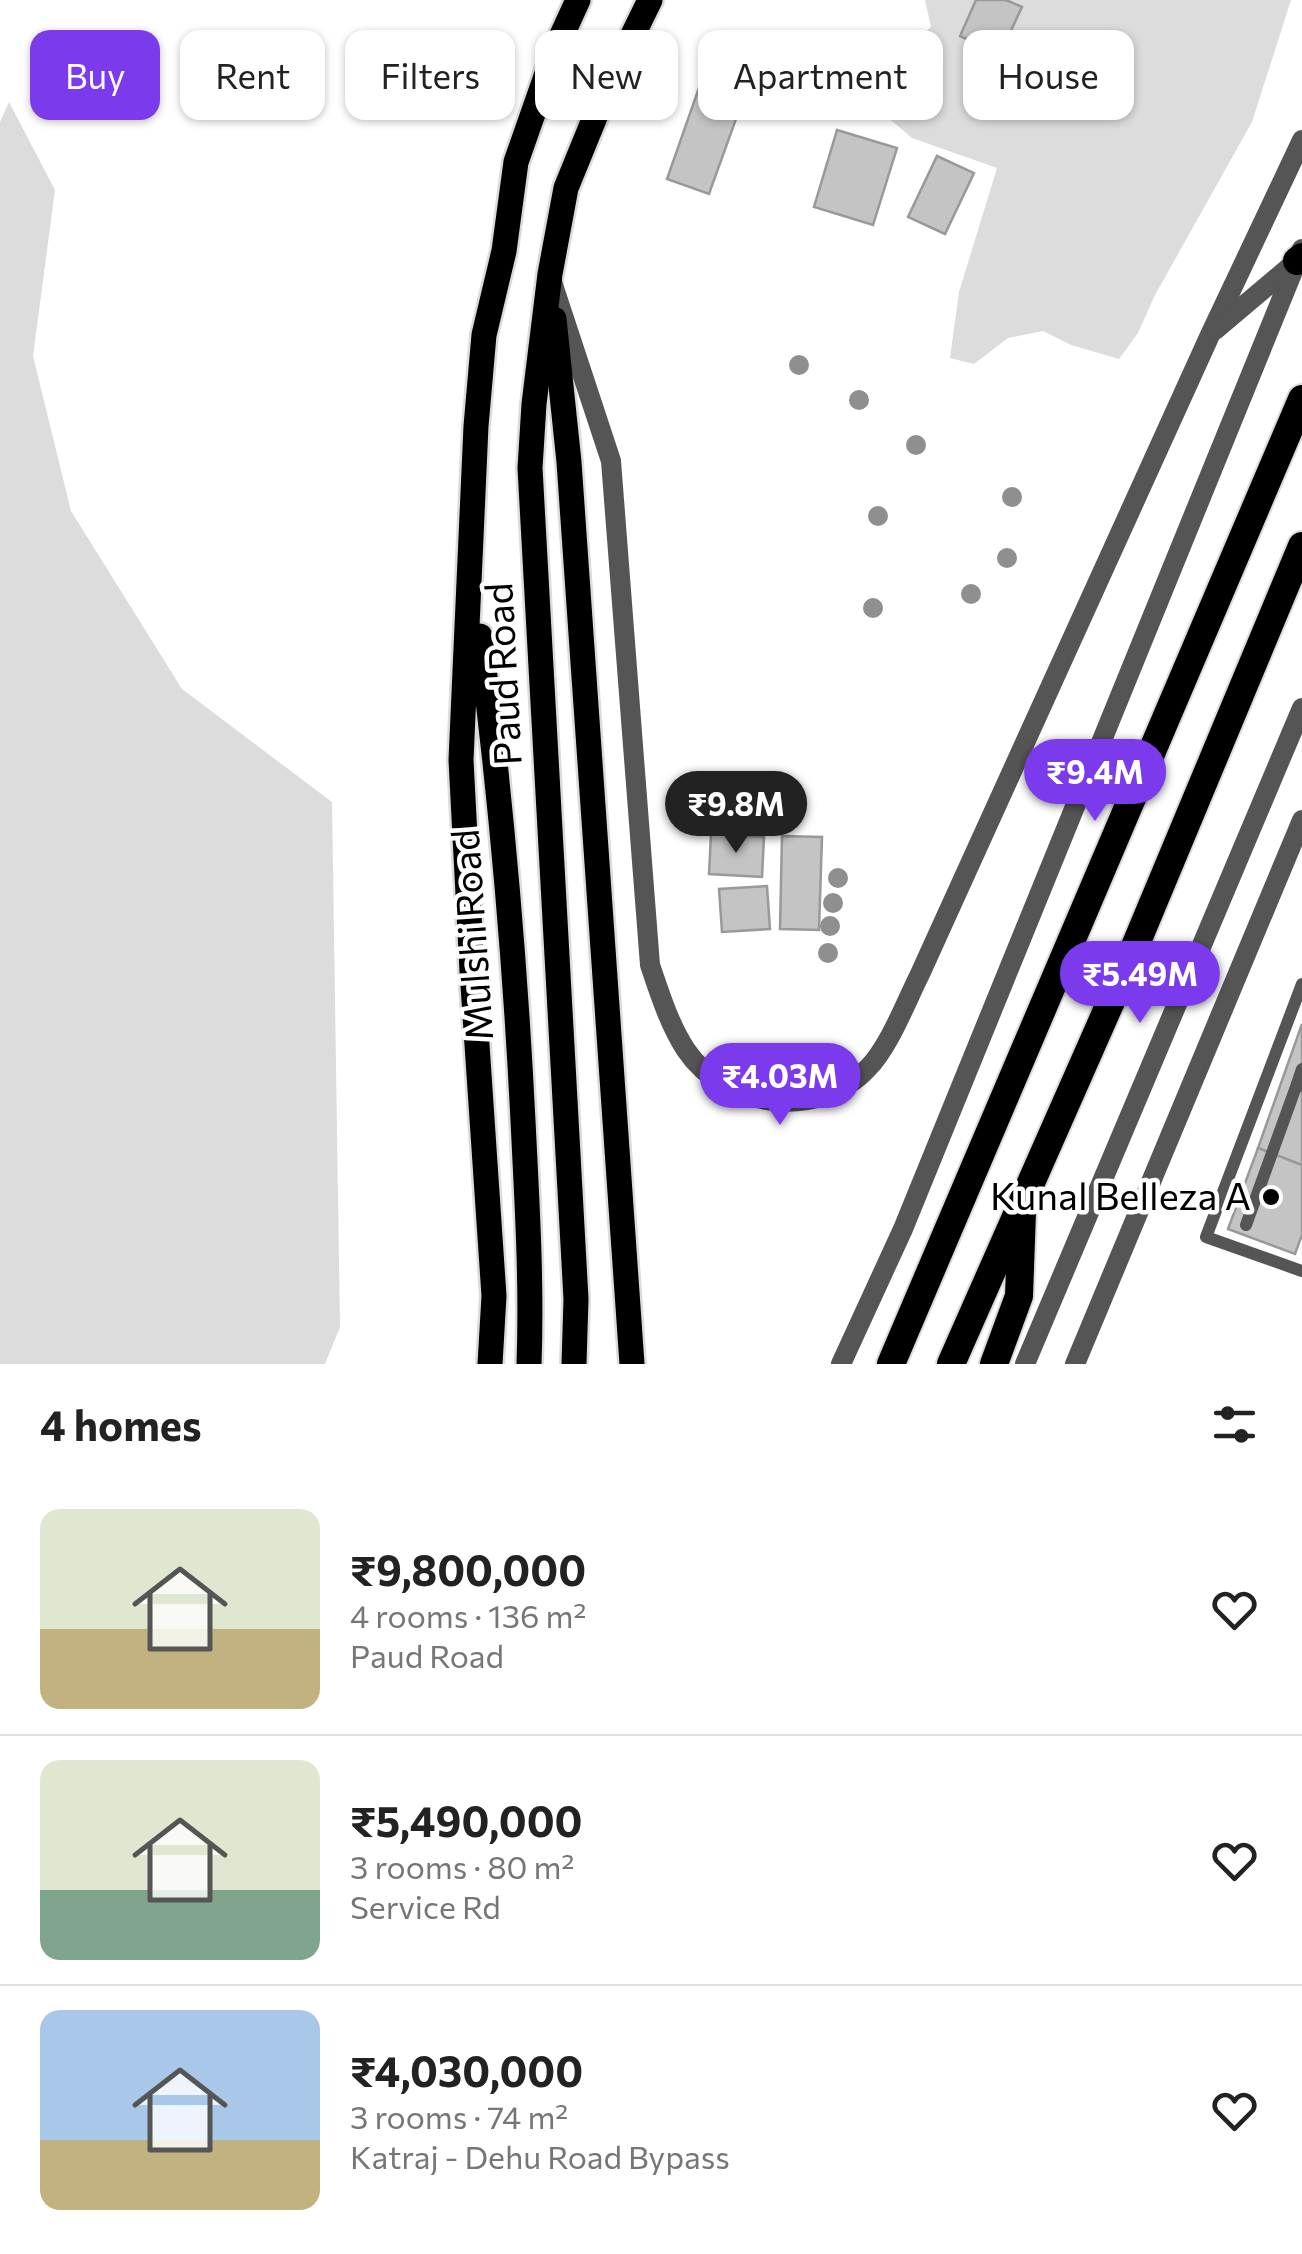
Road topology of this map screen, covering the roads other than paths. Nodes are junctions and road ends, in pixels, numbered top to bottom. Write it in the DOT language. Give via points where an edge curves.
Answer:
graph roads {
  1 [pos="578,0"];
  2 [pos="650,0"];
  3 [pos="1302,140"];
  4 [pos="1300,256"];
  5 [pos="550,274"];
  6 [pos="1210,335"];
  7 [pos="1302,399"];
  8 [pos="1302,546"];
  9 [pos="471,572"];
  10 [pos="1302,708"];
  11 [pos="1302,820"];
  12 [pos="1302,984"];
  13 [pos="1302,1069"];
  14 [pos="1299,1085"];
  15 [pos="1022,1200"];
  16 [pos="1246,1225"];
  17 [pos="1302,1272"];
  18 [pos="490,1364"];
  19 [pos="529,1364"];
  20 [pos="574,1364"];
  21 [pos="632,1364"];
  22 [pos="841,1364"];
  23 [pos="891,1364"];
  24 [pos="951,1364"];
  25 [pos="994,1364"];
  26 [pos="1025,1364"];
  27 [pos="1075,1364"];
  1 -- 9 [label="main road, Paud Road" via="516,162 476,426"];
  2 -- 5 [label="main road, Paud Road" via="566,188"];
  3 -- 6 [label="street"];
  4 -- 6 [label="street"];
  4 -- 22 [label="street" via="903,1230"];
  5 -- 6 [label="street" via="611,461 650,965 688,1052 731,1089 779,1103 829,1094 871,1066 920,974"];
  5 -- 20 [label="main road, Paud Road" via="530,468 576,1299"];
  5 -- 21 [label="main road"];
  7 -- 23 [label="highway"];
  8 -- 15 [label="highway"];
  9 -- 18 [label="main road, Paud Road" via="462,760 494,1296"];
  9 -- 19 [label="main road, Mulshi Road" via="516,968"];
  10 -- 26 [label="street"];
  11 -- 27 [label="street"];
  12 -- 17 [label="lane" via="1206,1237"];
  13 -- 14 [label="lane"];
  14 -- 16 [label="lane"];
  15 -- 24 [label="highway"];
  15 -- 25 [label="highway" via="1020,1296"];
}
